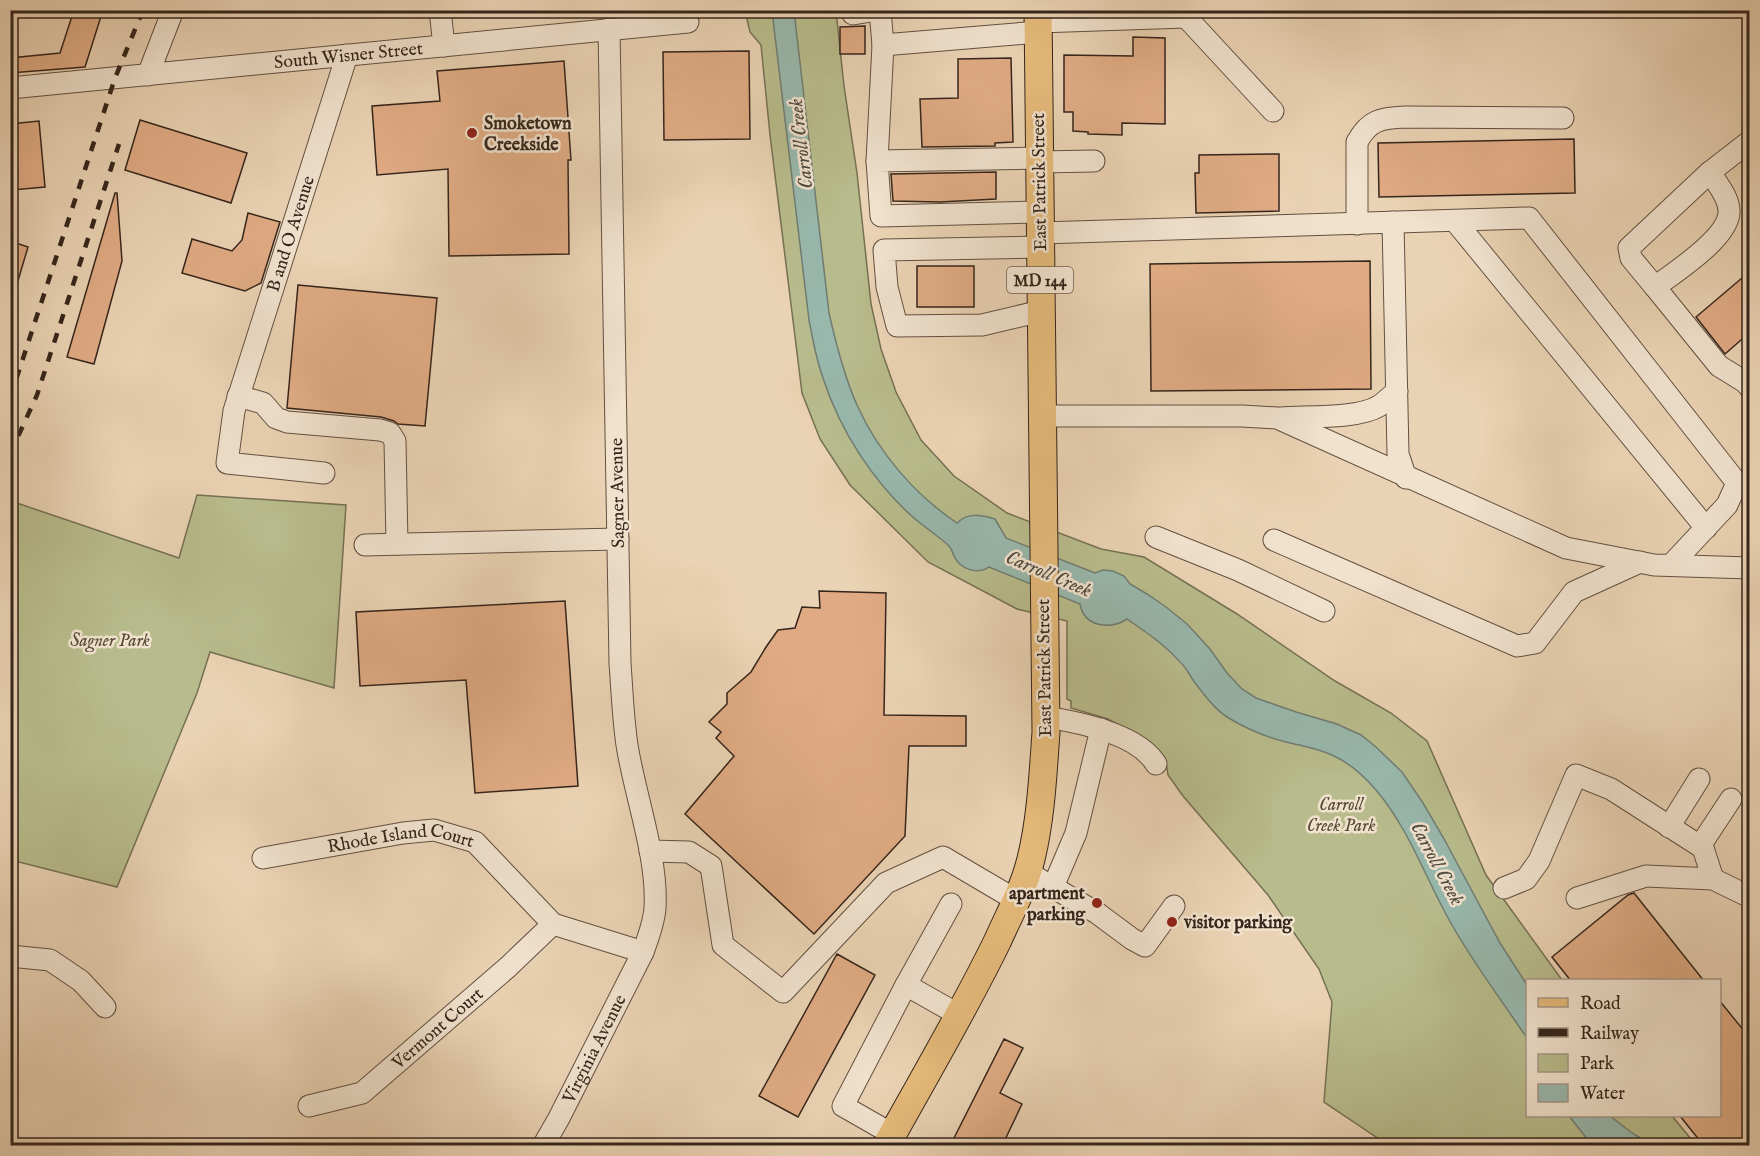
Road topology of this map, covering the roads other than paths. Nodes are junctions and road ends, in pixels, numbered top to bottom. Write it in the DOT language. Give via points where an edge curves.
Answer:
graph roads {
  1 [pos="173,10"];
  2 [pos="440,10"];
  3 [pos="879,10"];
  4 [pos="853,14"];
  5 [pos="1038,21"];
  6 [pos="688,22"];
  7 [pos="609,29"];
  8 [pos="884,45"];
  9 [pos="444,46"];
  10 [pos="347,55"];
  11 [pos="148,75"];
  12 [pos="10,88"];
  13 [pos="1273,111"];
  14 [pos="1563,118"];
  15 [pos="1749,141"];
  16 [pos="1039,160"];
  17 [pos="877,161"];
  18 [pos="1094,161"];
  19 [pos="1710,172"];
  20 [pos="881,216"];
  21 [pos="1455,221"];
  22 [pos="1393,222"];
  23 [pos="1357,224"];
  24 [pos="1040,231"];
  25 [pos="884,250"];
  26 [pos="1655,287"];
  27 [pos="1041,310"];
  28 [pos="1749,388"];
  29 [pos="1397,391"];
  30 [pos="236,404"];
  31 [pos="1042,416"];
  32 [pos="1277,418"];
  33 [pos="324,473"];
  34 [pos="1406,478"];
  35 [pos="1706,528"];
  36 [pos="1156,537"];
  37 [pos="618,538"];
  38 [pos="1274,540"];
  39 [pos="397,544"];
  40 [pos="365,545"];
  41 [pos="1640,562"];
  42 [pos="1671,565"];
  43 [pos="1749,568"];
  44 [pos="1324,611"];
  45 [pos="1046,717"];
  46 [pos="1101,729"];
  47 [pos="1156,764"];
  48 [pos="1699,779"];
  49 [pos="1731,799"];
  50 [pos="1669,827"];
  51 [pos="1700,846"];
  52 [pos="650,851"];
  53 [pos="263,858"];
  54 [pos="1027,872"];
  55 [pos="1713,879"];
  56 [pos="1053,887"];
  57 [pos="1504,888"];
  58 [pos="1749,897"];
  59 [pos="1577,898"];
  60 [pos="1016,900"];
  61 [pos="951,904"];
  62 [pos="1174,906"];
  63 [pos="553,924"];
  64 [pos="643,952"];
  65 [pos="10,956"];
  66 [pos="906,986"];
  67 [pos="105,1007"];
  68 [pos="958,1015"];
  69 [pos="309,1106"];
  70 [pos="890,1142"];
  71 [pos="543,1146"];
  1 -- 11 [label="street"];
  2 -- 9 [label="street"];
  3 -- 4 [label="street"];
  3 -- 8 [label="street"];
  5 -- 8 [label="street"];
  5 -- 13 [label="street" via="1186,16"];
  5 -- 16 [label="main road, East Patrick Street / MD 144"];
  6 -- 7 [label="street, South Wisner Street"];
  7 -- 9 [label="street, South Wisner Street"];
  7 -- 37 [label="street, Sagner Avenue"];
  8 -- 17 [label="street"];
  9 -- 10 [label="street, South Wisner Street"];
  10 -- 11 [label="street, South Wisner Street"];
  10 -- 30 [label="street, B and O Avenue"];
  11 -- 12 [label="street, South Wisner Street"];
  14 -- 23 [label="street" via="1405,117 1375,122 1357,142"];
  15 -- 19 [label="street"];
  16 -- 17 [label="street"];
  16 -- 18 [label="street"];
  16 -- 24 [label="main road, East Patrick Street / MD 144"];
  17 -- 20 [label="street"];
  19 -- 26 [label="street" via="1727,199 1727,222 1713,242"];
  19 -- 26 [label="street" via="1629,248 1631,258"];
  20 -- 24 [label="street"];
  20 -- 25 [label="street"];
  21 -- 22 [label="street"];
  21 -- 35 [label="street"];
  21 -- 35 [label="street" via="1529,218 1737,483 1727,505"];
  22 -- 23 [label="street"];
  22 -- 29 [label="street"];
  23 -- 24 [label="street"];
  24 -- 25 [label="street"];
  24 -- 27 [label="main road, East Patrick Street / MD 144"];
  25 -- 27 [label="street" via="887,286 897,326 982,325"];
  26 -- 28 [label="street" via="1719,366"];
  27 -- 31 [label="main road, East Patrick Street / MD 144"];
  29 -- 32 [label="street" via="1365,412"];
  29 -- 34 [label="street" via="1398,454"];
  30 -- 33 [label="street, B and O Avenue" via="227,463"];
  30 -- 39 [label="street" via="262,403 276,418 287,422 390,434 395,441"];
  31 -- 32 [label="street"];
  31 -- 45 [label="main road, East Patrick Street / MD 144"];
  32 -- 34 [label="street"];
  34 -- 41 [label="street" via="1566,549"];
  35 -- 42 [label="street"];
  36 -- 44 [label="street"];
  37 -- 39 [label="street"];
  37 -- 52 [label="street, Sagner Avenue" via="622,706"];
  38 -- 41 [label="street" via="1517,646 1535,643 1574,592"];
  39 -- 40 [label="street"];
  41 -- 42 [label="street"];
  42 -- 43 [label="street"];
  45 -- 46 [label="street"];
  45 -- 54 [label="main road, East Patrick Street / MD 144" via="1043,777"];
  46 -- 47 [label="street" via="1134,744"];
  46 -- 56 [label="street" via="1076,833"];
  48 -- 50 [label="street"];
  49 -- 51 [label="street"];
  50 -- 51 [label="street"];
  50 -- 57 [label="street" via="1611,789 1576,775 1539,861 1526,879"];
  51 -- 55 [label="street"];
  52 -- 60 [label="street" via="689,852 711,866 723,945 783,992 886,883 943,857"];
  52 -- 64 [label="street, Sagner Avenue" via="655,909"];
  53 -- 63 [label="street, Rhode Island Court" via="434,830 475,842"];
  54 -- 56 [label="street"];
  54 -- 60 [label="main road, East Patrick Street / MD 144"];
  55 -- 58 [label="street"];
  55 -- 59 [label="street" via="1646,876"];
  56 -- 62 [label="street" via="1145,946"];
  60 -- 68 [label="main road, East Patrick Street / MD 144"];
  61 -- 66 [label="street"];
  63 -- 64 [label="street, Rhode Island Court"];
  63 -- 69 [label="street, Vermont Court" via="362,1093"];
  64 -- 71 [label="street, Virginia Avenue"];
  65 -- 67 [label="street" via="50,960 81,981"];
  66 -- 68 [label="street"];
  66 -- 70 [label="street" via="843,1106"];
  68 -- 70 [label="main road, East Patrick Street / MD 144"];
}
